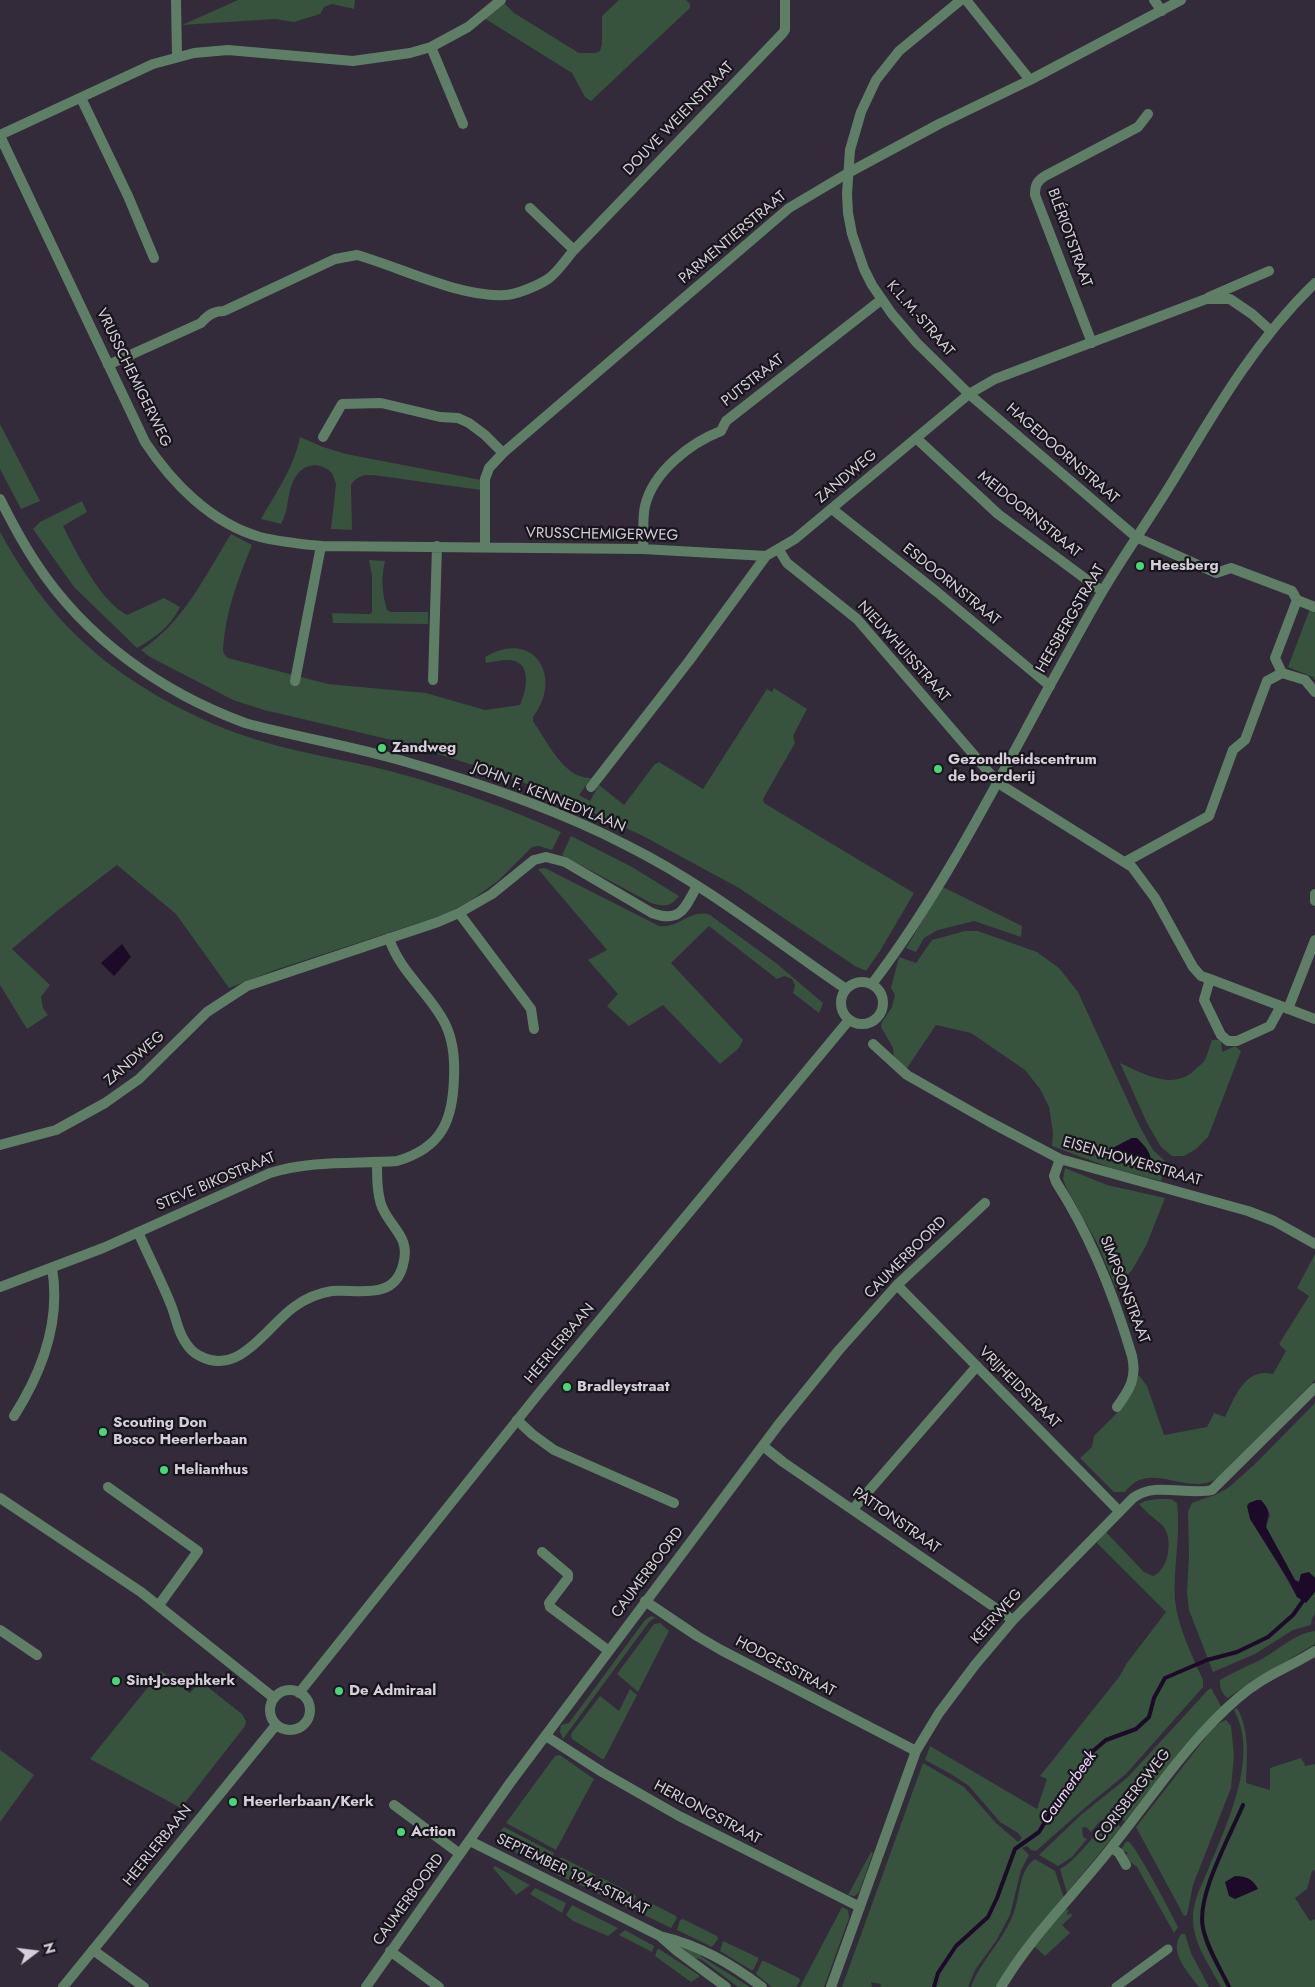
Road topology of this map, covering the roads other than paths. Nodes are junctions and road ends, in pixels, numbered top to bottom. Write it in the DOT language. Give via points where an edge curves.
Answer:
graph roads {
  1 [pos="176,0"];
  2 [pos="501,0"];
  3 [pos="784,0"];
  4 [pos="1154,0"];
  5 [pos="1181,0"];
  6 [pos="968,1"];
  7 [pos="1162,11"];
  8 [pos="431,47"];
  9 [pos="177,56"];
  10 [pos="1030,80"];
  11 [pos="80,98"];
  12 [pos="1148,114"];
  13 [pos="463,124"];
  14 [pos="0,136"];
  15 [pos="848,173"];
  16 [pos="530,208"];
  17 [pos="574,250"];
  18 [pos="154,258"];
  19 [pos="1269,271"];
  20 [pos="1315,283"];
  21 [pos="1206,299"];
  22 [pos="881,300"];
  23 [pos="1271,330"];
  24 [pos="1092,343"];
  25 [pos="108,365"];
  26 [pos="969,394"];
  27 [pos="323,437"];
  28 [pos="916,438"];
  29 [pos="503,453"];
  30 [pos="0,499"];
  31 [pos="832,509"];
  32 [pos="1136,537"];
  33 [pos="321,546"];
  34 [pos="437,546"];
  35 [pos="485,547"];
  36 [pos="643,549"];
  37 [pos="779,550"];
  38 [pos="766,556"];
  39 [pos="1102,591"];
  40 [pos="1297,600"];
  41 [pos="1315,606"];
  42 [pos="1282,673"];
  43 [pos="433,680"];
  44 [pos="295,681"];
  45 [pos="1050,686"];
  46 [pos="1315,692"];
  47 [pos="998,782"];
  48 [pos="590,787"];
  49 [pos="1125,862"];
  50 [pos="697,886"];
  51 [pos="1315,894"];
  52 [pos="1315,900"];
  53 [pos="459,913"];
  54 [pos="389,938"];
  55 [pos="1315,940"];
  56 [pos="1210,979"];
  57 [pos="872,984"];
  58 [pos="846,989"];
  59 [pos="1285,1008"];
  60 [pos="1315,1019"];
  61 [pos="849,1020"];
  62 [pos="534,1028"];
  63 [pos="873,1044"];
  64 [pos="0,1145"];
  65 [pos="1060,1158"];
  66 [pos="377,1162"];
  67 [pos="985,1203"];
  68 [pos="138,1232"];
  69 [pos="1315,1244"];
  70 [pos="52,1268"];
  71 [pos="897,1285"];
  72 [pos="0,1287"];
  73 [pos="977,1366"];
  74 [pos="1315,1388"];
  75 [pos="1117,1407"];
  76 [pos="14,1416"];
  77 [pos="517,1420"];
  78 [pos="763,1446"];
  79 [pos="108,1487"];
  80 [pos="1,1502"];
  81 [pos="674,1503"];
  82 [pos="852,1510"];
  83 [pos="1119,1512"];
  84 [pos="542,1552"];
  85 [pos="645,1601"];
  86 [pos="159,1605"];
  87 [pos="1013,1620"];
  88 [pos="0,1630"];
  89 [pos="609,1651"];
  90 [pos="1315,1651"];
  91 [pos="37,1655"];
  92 [pos="299,1693"];
  93 [pos="274,1698"];
  94 [pos="276,1725"];
  95 [pos="546,1736"];
  96 [pos="916,1751"];
  97 [pos="394,1805"];
  98 [pos="470,1841"];
  99 [pos="1112,1848"];
  100 [pos="460,1854"];
  101 [pos="1126,1865"];
  102 [pos="860,1907"];
  103 [pos="660,1936"];
  104 [pos="1168,1949"];
  105 [pos="93,1950"];
  106 [pos="390,1951"];
  107 [pos="63,1987"];
  108 [pos="144,1987"];
  109 [pos="366,1987"];
  110 [pos="439,1987"];
  111 [pos="726,1987"];
  112 [pos="762,1987"];
  113 [pos="831,1987"];
  114 [pos="1001,1987"];
  115 [pos="1116,1987"];
  1 -- 9 [label="street"];
  2 -- 8 [label="street" via="468,27"];
  3 -- 17 [label="street, DOUVE WEIENSTRAAT" via="785,30 782,34"];
  4 -- 7 [label="street"];
  5 -- 7 [label="street, PARMENTIERSTRAAT"];
  6 -- 10 [label="street"];
  6 -- 15 [label="street, K.L.M.-STRAAT" via="899,51 876,80 855,130"];
  7 -- 10 [label="street, PARMENTIERSTRAAT"];
  8 -- 9 [label="street" via="353,61 228,50"];
  8 -- 13 [label="street"];
  9 -- 11 [label="street"];
  10 -- 15 [label="street, PARMENTIERSTRAAT"];
  11 -- 14 [label="street"];
  11 -- 18 [label="street"];
  12 -- 24 [label="street, BLÉRIOTSTRAAT" via="1138,127 1038,180 1035,187 1035,195"];
  14 -- 25 [label="street, VRUSSCHEMIGERWEG"];
  15 -- 22 [label="street, K.L.M.-STRAAT" via="848,213 852,234 864,269"];
  15 -- 29 [label="street, PARMENTIERSTRAAT" via="790,208"];
  16 -- 17 [label="street"];
  17 -- 25 [label="street, DOUVE WEIENSTRAAT" via="548,279 506,295 487,295 445,285 357,255 347,256 224,311 216,311 200,322"];
  19 -- 21 [label="street, ZANDWEG"];
  20 -- 23 [label="street, HEESBERGSTRAAT"];
  21 -- 23 [label="street, ZANDWEG" via="1230,299"];
  21 -- 24 [label="street, ZANDWEG"];
  22 -- 26 [label="street, K.L.M.-STRAAT" via="917,343"];
  22 -- 36 [label="street, PUTSTRAAT" via="726,421 721,431 708,436 675,460 657,479 645,506"];
  23 -- 32 [label="street, HEESBERGSTRAAT" via="1234,380"];
  24 -- 26 [label="street, ZANDWEG" via="995,379"];
  25 -- 33 [label="street, VRUSSCHEMIGERWEG" via="145,442 162,467 194,500 232,526 260,537"];
  26 -- 28 [label="street, ZANDWEG"];
  26 -- 32 [label="street, HAGEDOORNSTRAAT"];
  27 -- 29 [label="street" via="342,404 381,403 458,418 485,435"];
  28 -- 31 [label="street, ZANDWEG"];
  28 -- 39 [label="street, MEIDOORNSTRAAT" via="998,514"];
  29 -- 35 [label="street, PARMENTIERSTRAAT" via="489,468 485,479"];
  30 -- 50 [label="street, JOHN F. KENNEDYLAAN" via="36,564 74,611 132,663 178,692 245,723 402,760 497,790 628,846"];
  31 -- 37 [label="street, ZANDWEG"];
  31 -- 45 [label="street, ESDOORNSTRAAT"];
  32 -- 39 [label="street, HEESBERGSTRAAT"];
  32 -- 40 [label="street, HAGEDOORNSTRAAT" via="1216,573 1231,568 1292,591"];
  33 -- 34 [label="street, VRUSSCHEMIGERWEG"];
  33 -- 44 [label="street"];
  34 -- 35 [label="street, VRUSSCHEMIGERWEG"];
  34 -- 43 [label="street"];
  35 -- 36 [label="street, VRUSSCHEMIGERWEG"];
  36 -- 38 [label="street, VRUSSCHEMIGERWEG"];
  37 -- 38 [label="street, ZANDWEG"];
  37 -- 47 [label="street, NIEUWHUISSTRAAT" via="787,563 857,619"];
  38 -- 48 [label="street, ZANDWEG"];
  39 -- 45 [label="street, HEESBERGSTRAAT"];
  40 -- 41 [label="street, HAGEDOORNSTRAAT"];
  40 -- 42 [label="street" via="1275,658"];
  42 -- 46 [label="street" via="1305,680"];
  42 -- 49 [label="street" via="1268,681 1246,740 1233,750 1209,816"];
  45 -- 47 [label="street, HEESBERGSTRAAT"];
  47 -- 49 [label="street, NIEUWHUISSTRAAT"];
  47 -- 57 [label="street, HEESBERGSTRAAT" via="899,948"];
  49 -- 56 [label="street, NIEUWHUISSTRAAT" via="1146,884 1193,967"];
  50 -- 53 [label="street, ZANDWEG" via="679,914 664,917 565,862 546,857 534,860 492,894"];
  50 -- 58 [label="street, JOHN F. KENNEDYLAAN"];
  51 -- 52 [label="street"];
  53 -- 54 [label="street, ZANDWEG"];
  53 -- 62 [label="street" via="531,1009"];
  54 -- 64 [label="street, ZANDWEG" via="247,986 207,1012 139,1079 105,1103 56,1130"];
  54 -- 66 [label="street, STEVE BIKOSTRAAT" via="400,963 447,1027 454,1052 454,1100 447,1122 428,1146 408,1158"];
  55 -- 59 [label="street"];
  56 -- 59 [label="street, NIEUWHUISSTRAAT"];
  56 -- 59 [label="street" via="1204,1000 1221,1035 1228,1041 1238,1041 1270,1026"];
  57 -- 58 [label="street" via="858,982"];
  57 -- 61 [label="street" via="883,997 879,1016 862,1024"];
  58 -- 61 [label="street" via="841,1006"];
  59 -- 60 [label="street, NIEUWHUISSTRAAT"];
  61 -- 77 [label="street, HEERLERBAAN"];
  63 -- 65 [label="street, EISENHOWERSTRAAT" via="907,1075"];
  65 -- 69 [label="street, EISENHOWERSTRAAT" via="1248,1211 1274,1221"];
  65 -- 75 [label="street, SIMPSONSTRAAT" via="1054,1176 1056,1182 1102,1268 1132,1356 1133,1380"];
  66 -- 68 [label="street, STEVE BIKOSTRAAT" via="315,1163 289,1167 252,1180"];
  66 -- 68 [label="street" via="382,1206 403,1240 405,1259 397,1278 373,1292 330,1292 306,1299 246,1351 233,1358 214,1361 190,1349"];
  67 -- 71 [label="street, CAUMERBOORD"];
  68 -- 70 [label="street, STEVE BIKOSTRAAT"];
  70 -- 72 [label="street, STEVE BIKOSTRAAT"];
  70 -- 76 [label="street" via="55,1288 51,1330 32,1383"];
  71 -- 73 [label="street, VRIJHEIDSTRAAT"];
  71 -- 78 [label="street, CAUMERBOORD" via="839,1350"];
  73 -- 82 [label="street"];
  73 -- 83 [label="street, VRIJHEIDSTRAAT"];
  74 -- 83 [label="street, KEERWEG" via="1212,1490 1202,1493 1146,1491"];
  77 -- 81 [label="street" via="554,1450"];
  77 -- 92 [label="street, HEERLERBAAN"];
  78 -- 82 [label="street, PATTONSTRAAT"];
  78 -- 85 [label="street, CAUMERBOORD"];
  79 -- 86 [label="street" via="198,1551"];
  80 -- 86 [label="street"];
  82 -- 87 [label="street, PATTONSTRAAT"];
  83 -- 87 [label="street, KEERWEG"];
  84 -- 89 [label="street" via="568,1574 550,1607"];
  85 -- 89 [label="street, CAUMERBOORD"];
  85 -- 96 [label="street, HODGESSTRAAT" via="721,1650"];
  86 -- 93 [label="street"];
  87 -- 96 [label="street, KEERWEG" via="975,1664"];
  88 -- 91 [label="street"];
  89 -- 95 [label="street, CAUMERBOORD"];
  90 -- 99 [label="street, CORISBERGWEG" via="1258,1682 1237,1699 1200,1736"];
  92 -- 93 [label="street" via="286,1691"];
  92 -- 94 [label="street" via="309,1709 305,1722 289,1730"];
  93 -- 94 [label="street" via="270,1709"];
  94 -- 105 [label="street, HEERLERBAAN"];
  95 -- 98 [label="street, CAUMERBOORD"];
  95 -- 102 [label="street, HERLONGSTRAAT" via="679,1816"];
  96 -- 102 [label="street, KEERWEG"];
  97 -- 100 [label="street"];
  98 -- 100 [label="street, CAUMERBOORD"];
  98 -- 103 [label="street, SEPTEMBER 1944-STRAAT"];
  99 -- 101 [label="street"];
  99 -- 114 [label="street, CORISBERGWEG" via="1045,1926"];
  100 -- 106 [label="street, CAUMERBOORD"];
  102 -- 113 [label="street, KEERWEG"];
  103 -- 111 [label="street, SEPTEMBER 1944-STRAAT"];
  103 -- 112 [label="street, SEPTEMBER 1944-STRAAT" via="684,1941 713,1954"];
  104 -- 115 [label="street"];
  105 -- 107 [label="street, HEERLERBAAN"];
  105 -- 108 [label="street"];
  106 -- 109 [label="street, CAUMERBOORD"];
  106 -- 110 [label="street"];
}
